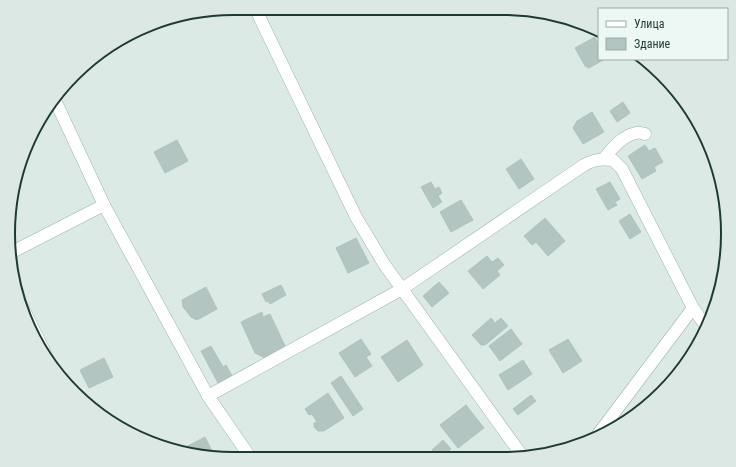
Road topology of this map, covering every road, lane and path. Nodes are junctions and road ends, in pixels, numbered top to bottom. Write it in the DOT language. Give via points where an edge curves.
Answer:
graph roads {
  1 [pos="258,15"];
  2 [pos="57,104"];
  3 [pos="645,134"];
  4 [pos="604,159"];
  5 [pos="104,205"];
  6 [pos="15,250"];
  7 [pos="402,290"];
  8 [pos="693,308"];
  9 [pos="702,321"];
  10 [pos="208,396"];
  11 [pos="605,426"];
  12 [pos="247,452"];
  13 [pos="519,452"];
  1 -- 7 [label="street" via="356,217"];
  2 -- 5 [label="street"];
  3 -- 4 [label="street" via="637,132 625,138 612,147"];
  4 -- 7 [label="street" via="593,160 584,165"];
  4 -- 8 [label="street" via="613,160 622,169"];
  5 -- 6 [label="street"];
  5 -- 10 [label="street"];
  7 -- 10 [label="street"];
  7 -- 13 [label="street"];
  8 -- 9 [label="street"];
  8 -- 11 [label="street"];
  10 -- 12 [label="street"];
}
